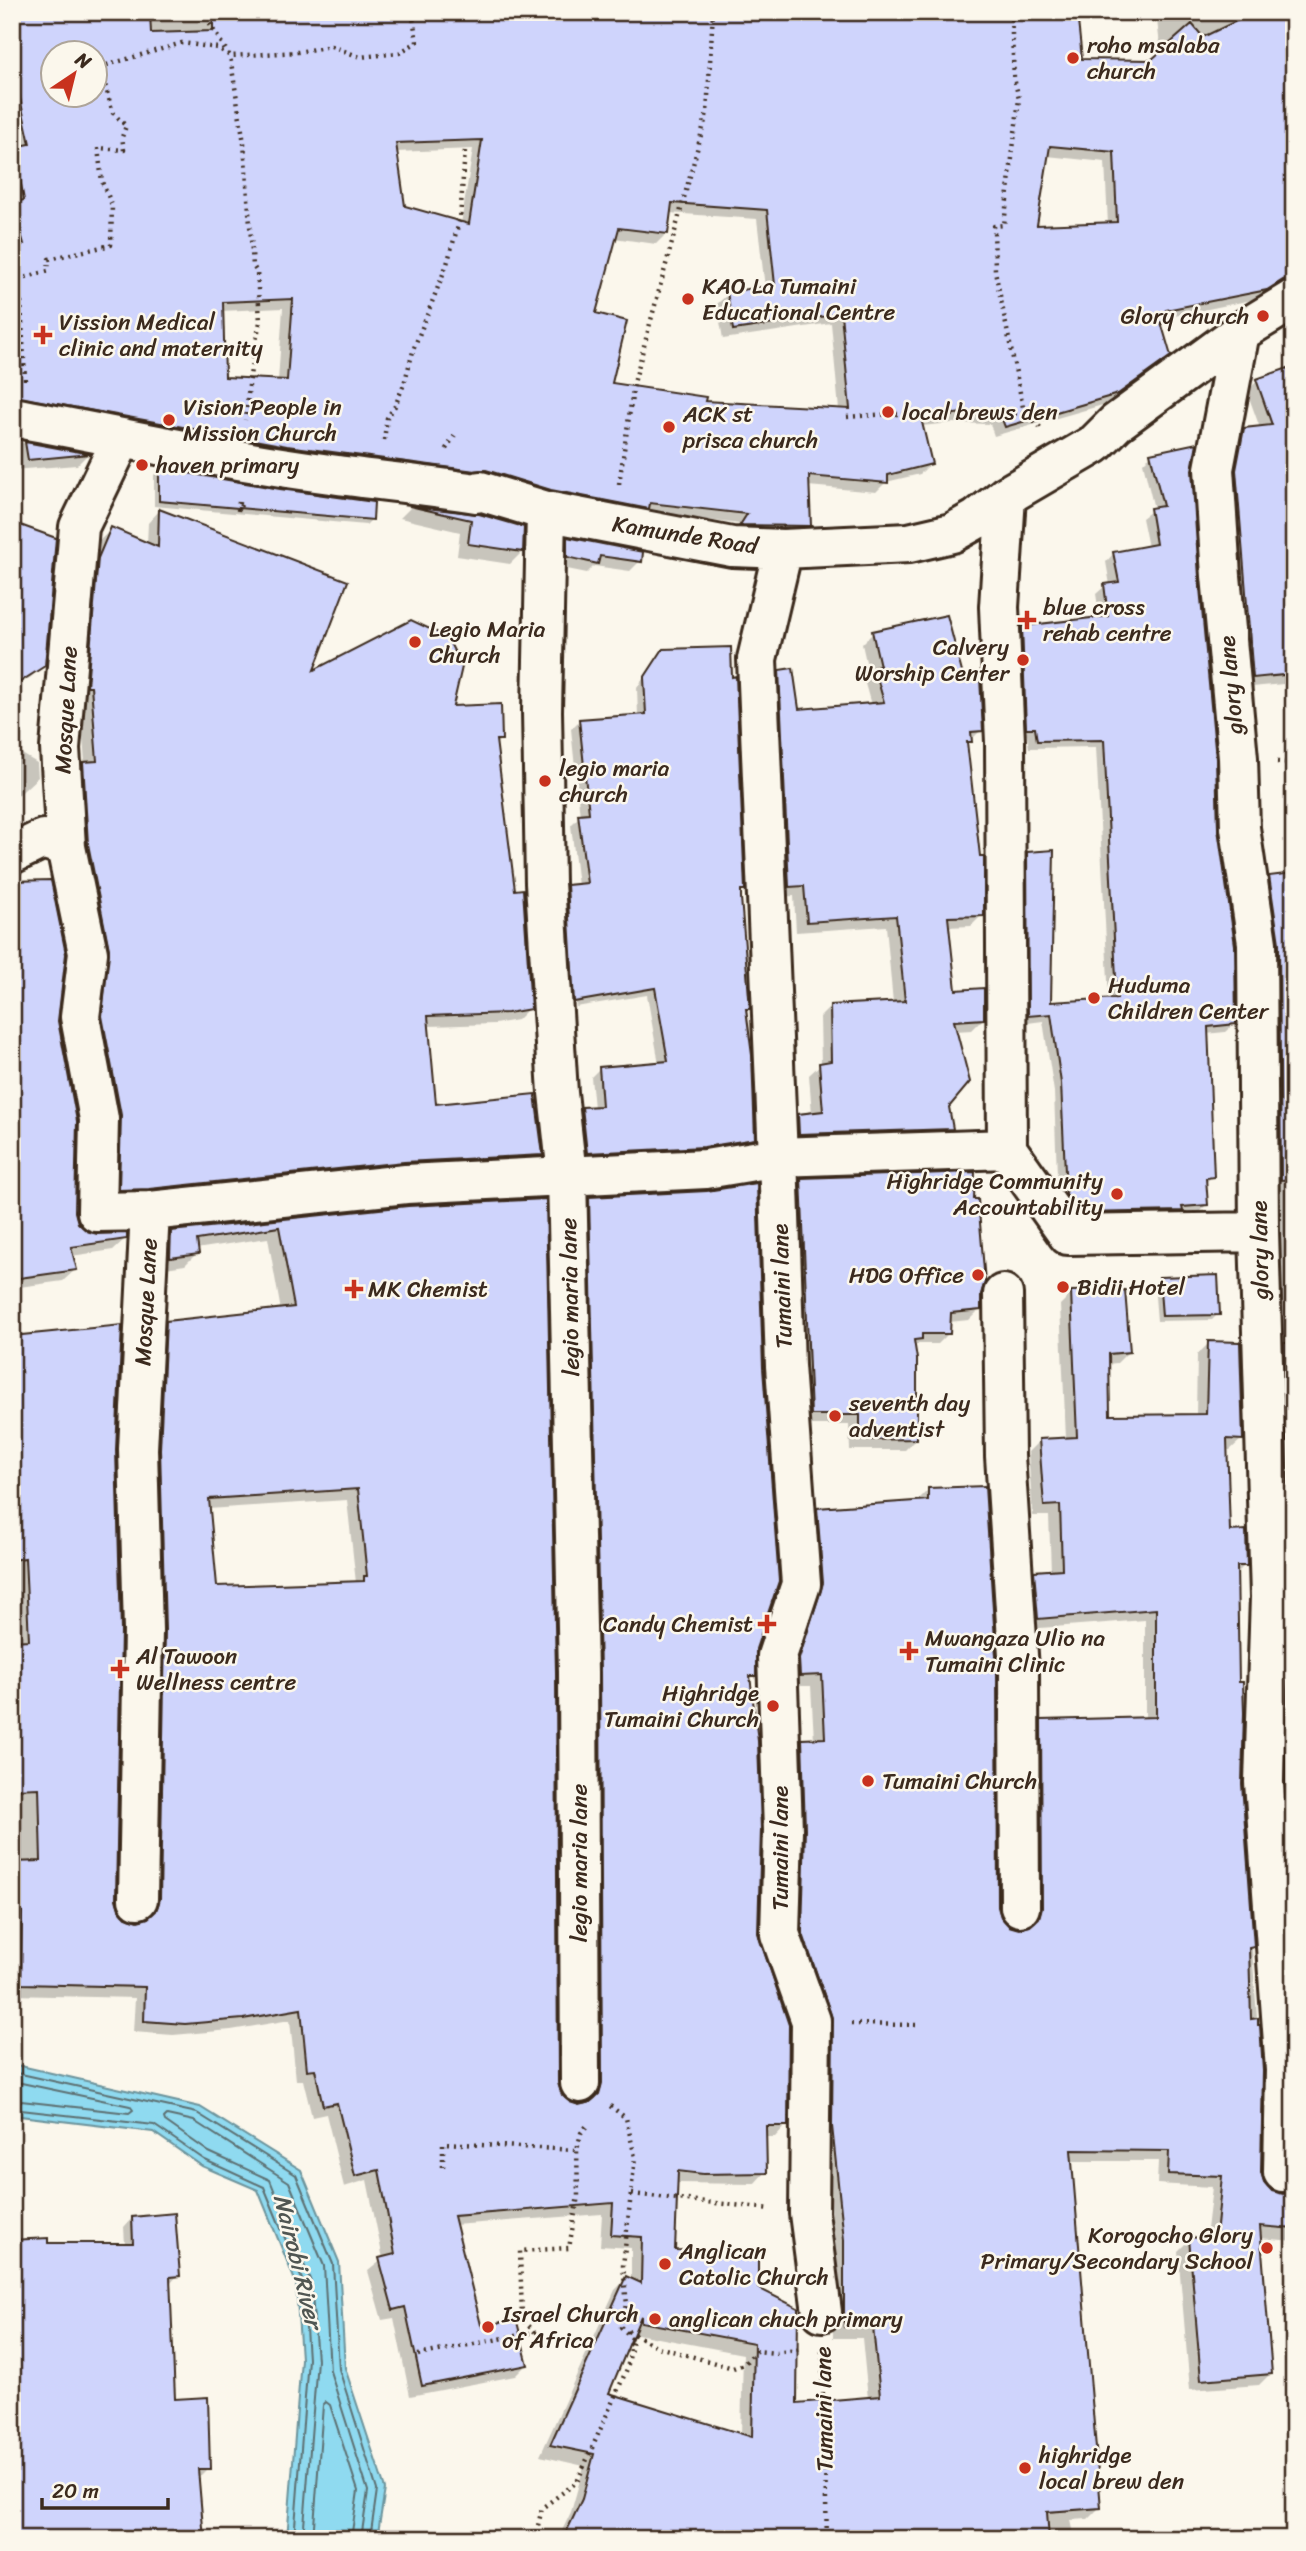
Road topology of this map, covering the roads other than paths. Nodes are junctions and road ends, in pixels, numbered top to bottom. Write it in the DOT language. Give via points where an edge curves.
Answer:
graph roads {
  1 [pos="1294,299"];
  2 [pos="1240,332"];
  3 [pos="12,417"];
  4 [pos="122,438"];
  5 [pos="1006,496"];
  6 [pos="546,511"];
  7 [pos="783,549"];
  8 [pos="66,847"];
  9 [pos="12,854"];
  10 [pos="1007,1149"];
  11 [pos="778,1156"];
  12 [pos="567,1175"];
  13 [pos="150,1211"];
  14 [pos="1259,1232"];
  15 [pos="1003,1294"];
  16 [pos="138,1899"];
  17 [pos="1020,1907"];
  18 [pos="594,2100"];
  19 [pos="1283,2172"];
  20 [pos="822,2312"];
  1 -- 2 [label="street, Kamunde Road"];
  2 -- 5 [label="street, Kamunde Road" via="1116,423 1095,444"];
  2 -- 14 [label="street, glory lane" via="1214,470 1240,828 1256,943"];
  3 -- 4 [label="street, Kamunde Road"];
  4 -- 6 [label="street, Kamunde Road" via="253,447 480,491"];
  4 -- 8 [label="street, Mosque Lane" via="79,527 60,748"];
  5 -- 7 [label="street, Kamunde Road" via="952,533 909,543"];
  5 -- 10 [label="street" via="999,607 1005,741"];
  6 -- 7 [label="street, Kamunde Road" via="732,547"];
  6 -- 12 [label="street, legio maria lane" via="545,884"];
  7 -- 11 [label="street, Tumaini lane" via="757,659"];
  8 -- 9 [label="street" via="43,839"];
  8 -- 13 [label="street, Mosque Lane" via="88,953 80,1017 99,1119 97,1212"];
  10 -- 11 [label="street"];
  10 -- 14 [label="street" via="1068,1235"];
  11 -- 12 [label="street" via="706,1169"];
  11 -- 20 [label="street, Tumaini lane" via="785,1366 801,1584 777,1656 783,1830 780,1934 811,2021 809,2213"];
  12 -- 13 [label="street" via="406,1184"];
  12 -- 18 [label="street, legio maria lane" via="578,1672"];
  13 -- 16 [label="street, Mosque Lane" via="138,1450 143,1630"];
  14 -- 19 [label="street, glory lane" via="1270,1597 1264,1782 1285,2070"];
  15 -- 17 [label="street" via="1005,1456 1019,1670"];
}
